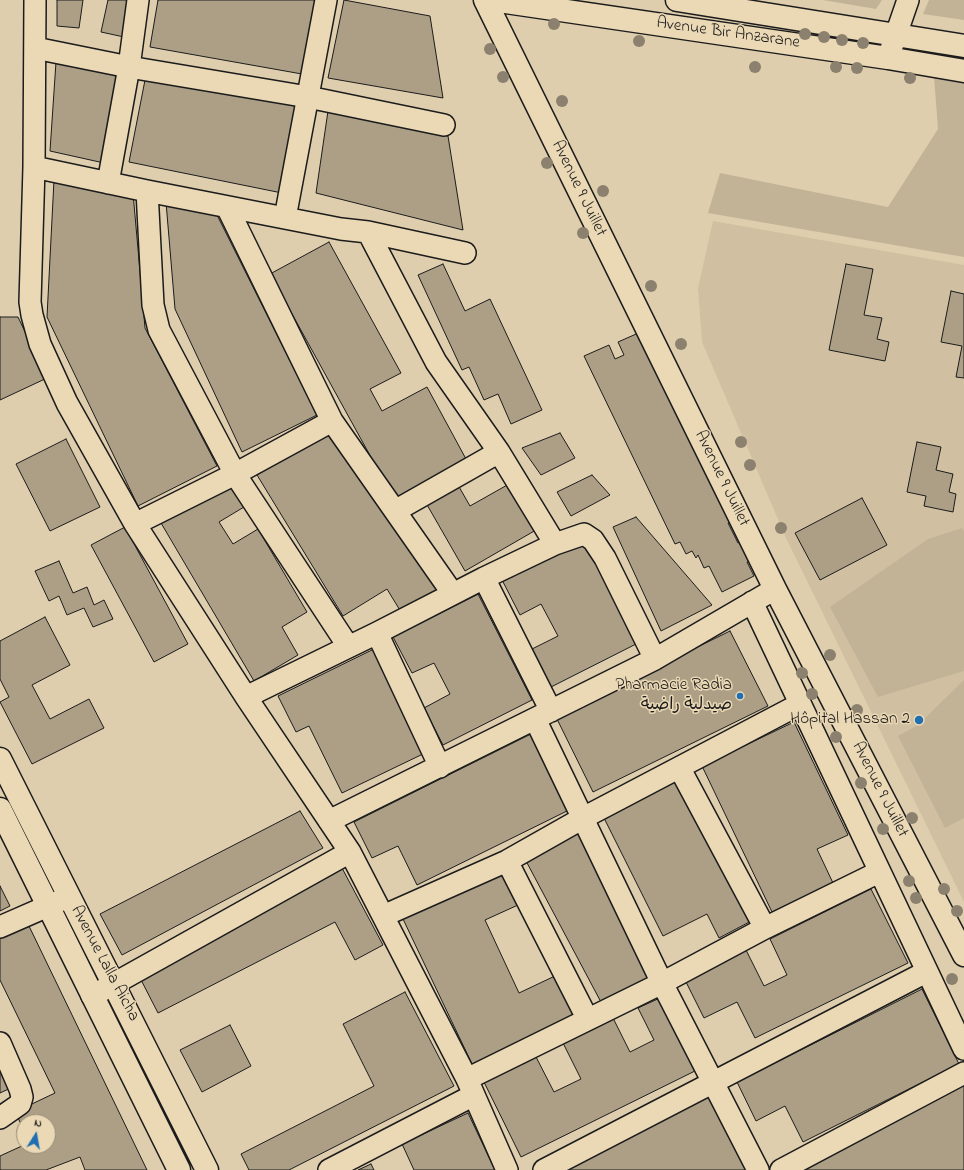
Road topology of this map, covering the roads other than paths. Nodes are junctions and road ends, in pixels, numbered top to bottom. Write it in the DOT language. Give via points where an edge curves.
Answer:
graph roads {
  1 [pos="35,0"];
  2 [pos="138,0"];
  3 [pos="326,0"];
  4 [pos="485,0"];
  5 [pos="492,0"];
  6 [pos="677,0"];
  7 [pos="908,0"];
  8 [pos="895,34"];
  9 [pos="964,46"];
  10 [pos="35,48"];
  11 [pos="888,58"];
  12 [pos="129,67"];
  13 [pos="964,71"];
  14 [pos="308,97"];
  15 [pos="444,125"];
  16 [pos="34,167"];
  17 [pos="108,183"];
  18 [pos="147,191"];
  19 [pos="227,207"];
  20 [pos="285,218"];
  21 [pos="368,232"];
  22 [pos="465,253"];
  23 [pos="332,421"];
  24 [pos="499,452"];
  25 [pos="235,474"];
  26 [pos="395,511"];
  27 [pos="135,524"];
  28 [pos="555,544"];
  29 [pos="484,578"];
  30 [pos="775,589"];
  31 [pos="452,594"];
  32 [pos="752,602"];
  33 [pos="377,633"];
  34 [pos="348,646"];
  35 [pos="655,659"];
  36 [pos="246,697"];
  37 [pos="800,704"];
  38 [pos="543,715"];
  39 [pos="0,759"];
  40 [pos="440,767"];
  41 [pos="680,769"];
  42 [pos="0,810"];
  43 [pos="583,818"];
  44 [pos="329,821"];
  45 [pos="350,852"];
  46 [pos="507,861"];
  47 [pos="879,872"];
  48 [pos="68,897"];
  49 [pos="47,907"];
  50 [pos="383,916"];
  51 [pos="0,927"];
  52 [pos="766,928"];
  53 [pos="964,955"];
  54 [pos="926,972"];
  55 [pos="662,983"];
  56 [pos="115,984"];
  57 [pos="92,996"];
  58 [pos="587,1018"];
  59 [pos="0,1043"];
  60 [pos="964,1049"];
  61 [pos="964,1074"];
  62 [pos="712,1083"];
  63 [pos="470,1087"];
  64 [pos="0,1118"];
  65 [pos="179,1170"];
  66 [pos="207,1170"];
  67 [pos="329,1170"];
  68 [pos="508,1170"];
  69 [pos="544,1170"];
  70 [pos="758,1170"];
  71 [pos="781,1170"];
  1 -- 10 [label="street"];
  2 -- 12 [label="street"];
  3 -- 14 [label="street"];
  4 -- 30 [label="street, Avenue 9 Juillet"];
  5 -- 11 [label="street, Avenue Bir Anzarane"];
  6 -- 8 [label="street, Avenue Bir Anzarane"];
  7 -- 8 [label="street"];
  8 -- 9 [label="street, Avenue Bir Anzarane"];
  8 -- 11 [label="street"];
  10 -- 12 [label="street"];
  10 -- 16 [label="street"];
  11 -- 13 [label="street, Avenue Bir Anzarane"];
  12 -- 14 [label="street"];
  12 -- 17 [label="street"];
  14 -- 15 [label="street"];
  14 -- 20 [label="street"];
  16 -- 17 [label="street"];
  16 -- 27 [label="street" via="30,302 35,330 67,403"];
  17 -- 18 [label="street"];
  18 -- 19 [label="street"];
  18 -- 25 [label="street" via="153,305 159,330"];
  19 -- 20 [label="street"];
  19 -- 23 [label="street"];
  20 -- 21 [label="street"];
  21 -- 22 [label="street"];
  21 -- 24 [label="street" via="436,362"];
  23 -- 25 [label="street"];
  23 -- 26 [label="street"];
  24 -- 26 [label="street"];
  24 -- 28 [label="street"];
  25 -- 27 [label="street"];
  25 -- 34 [label="street"];
  26 -- 31 [label="street"];
  27 -- 36 [label="street"];
  28 -- 29 [label="street"];
  28 -- 35 [label="street" via="584,534 593,540 605,558"];
  29 -- 31 [label="street"];
  29 -- 38 [label="street"];
  30 -- 32 [label="street"];
  30 -- 53 [label="street, Avenue 9 Juillet"];
  31 -- 33 [label="street"];
  32 -- 35 [label="street"];
  32 -- 37 [label="street"];
  33 -- 34 [label="street"];
  33 -- 40 [label="street"];
  34 -- 36 [label="street"];
  35 -- 38 [label="street"];
  36 -- 44 [label="street"];
  37 -- 41 [label="street"];
  37 -- 47 [label="street"];
  38 -- 40 [label="street"];
  38 -- 43 [label="street"];
  39 -- 48 [label="street, Avenue Lalla Aicha"];
  40 -- 44 [label="street"];
  41 -- 43 [label="street"];
  41 -- 52 [label="street"];
  42 -- 49 [label="street, Avenue Lalla Aicha"];
  43 -- 46 [label="street"];
  43 -- 55 [label="street"];
  44 -- 45 [label="street"];
  45 -- 50 [label="street"];
  45 -- 56 [label="street"];
  46 -- 50 [label="street"];
  46 -- 58 [label="street"];
  47 -- 52 [label="street"];
  47 -- 54 [label="street"];
  48 -- 49 [label="street"];
  48 -- 56 [label="street, Avenue Lalla Aicha"];
  49 -- 51 [label="street"];
  49 -- 57 [label="street, Avenue Lalla Aicha"];
  50 -- 63 [label="street"];
  52 -- 55 [label="street"];
  54 -- 60 [label="street"];
  54 -- 62 [label="street"];
  55 -- 58 [label="street"];
  55 -- 62 [label="street"];
  56 -- 57 [label="street"];
  56 -- 66 [label="street, Avenue Lalla Aicha"];
  57 -- 65 [label="street, Avenue Lalla Aicha"];
  58 -- 63 [label="street"];
  59 -- 64 [label="street" via="22,1097 20,1104"];
  61 -- 71 [label="street"];
  62 -- 69 [label="street"];
  62 -- 70 [label="street"];
  63 -- 67 [label="street"];
  63 -- 68 [label="street"];
}
